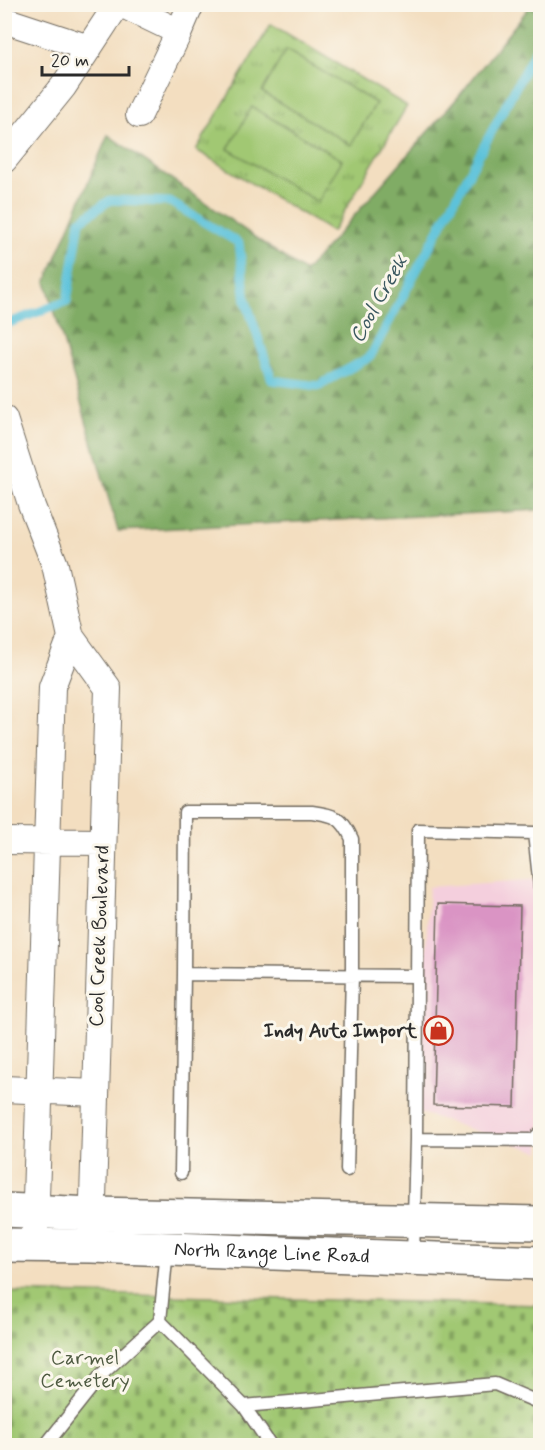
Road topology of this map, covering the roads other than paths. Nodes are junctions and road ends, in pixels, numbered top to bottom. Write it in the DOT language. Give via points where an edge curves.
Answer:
graph roads {
  1 [pos="115,4"];
  2 [pos="121,4"];
  3 [pos="191,4"];
  4 [pos="4,20"];
  5 [pos="179,32"];
  6 [pos="89,48"];
  7 [pos="140,115"];
  8 [pos="4,160"];
  9 [pos="4,418"];
  10 [pos="71,637"];
  11 [pos="4,840"];
  12 [pos="46,842"];
  13 [pos="103,842"];
  14 [pos="540,888"];
  15 [pos="184,974"];
  16 [pos="352,975"];
  17 [pos="415,976"];
  18 [pos="4,1089"];
  19 [pos="38,1090"];
  20 [pos="96,1093"];
  21 [pos="540,1133"];
  22 [pos="416,1139"];
  23 [pos="347,1170"];
  24 [pos="181,1173"];
  25 [pos="20,1211"];
  26 [pos="93,1214"];
  27 [pos="414,1220"];
  28 [pos="540,1223"];
  29 [pos="20,1245"];
  30 [pos="92,1246"];
  31 [pos="167,1249"];
  32 [pos="413,1259"];
  33 [pos="540,1263"];
  34 [pos="160,1321"];
  35 [pos="540,1403"];
  36 [pos="244,1406"];
  37 [pos="45,1446"];
  38 [pos="271,1446"];
  1 -- 6 [label="street"];
  2 -- 5 [label="street"];
  3 -- 5 [label="street"];
  4 -- 6 [label="street"];
  5 -- 7 [label="street"];
  6 -- 8 [label="street"];
  9 -- 10 [label="street, Cool Creek Boulevard" via="55,565"];
  10 -- 12 [label="street" via="52,687"];
  10 -- 13 [label="street, Cool Creek Boulevard" via="108,688"];
  11 -- 12 [label="street"];
  12 -- 13 [label="street"];
  12 -- 19 [label="street"];
  13 -- 20 [label="street, Cool Creek Boulevard"];
  14 -- 17 [label="lane" via="534,834 418,830"];
  15 -- 16 [label="lane"];
  15 -- 16 [label="lane" via="185,812 312,812 330,814 345,823 352,839"];
  15 -- 24 [label="lane"];
  16 -- 17 [label="lane"];
  16 -- 23 [label="lane"];
  17 -- 22 [label="lane"];
  18 -- 19 [label="street"];
  19 -- 20 [label="street"];
  19 -- 25 [label="street"];
  20 -- 26 [label="street, Cool Creek Boulevard"];
  21 -- 22 [label="lane" via="533,1140"];
  22 -- 27 [label="lane"];
  25 -- 26 [label="main road, North Range Line Road"];
  25 -- 29 [label="street"];
  26 -- 27 [label="main road, North Range Line Road"];
  26 -- 30 [label="street, Cool Creek Boulevard"];
  27 -- 28 [label="main road, North Range Line Road"];
  27 -- 32 [label="lane"];
  29 -- 30 [label="main road, North Range Line Road"];
  30 -- 31 [label="main road, North Range Line Road"];
  31 -- 32 [label="main road, North Range Line Road"];
  31 -- 34 [label="lane"];
  32 -- 33 [label="main road, North Range Line Road"];
  34 -- 36 [label="lane"];
  34 -- 37 [label="lane" via="102,1374"];
  35 -- 36 [label="lane" via="495,1383"];
  36 -- 38 [label="lane"];
}
